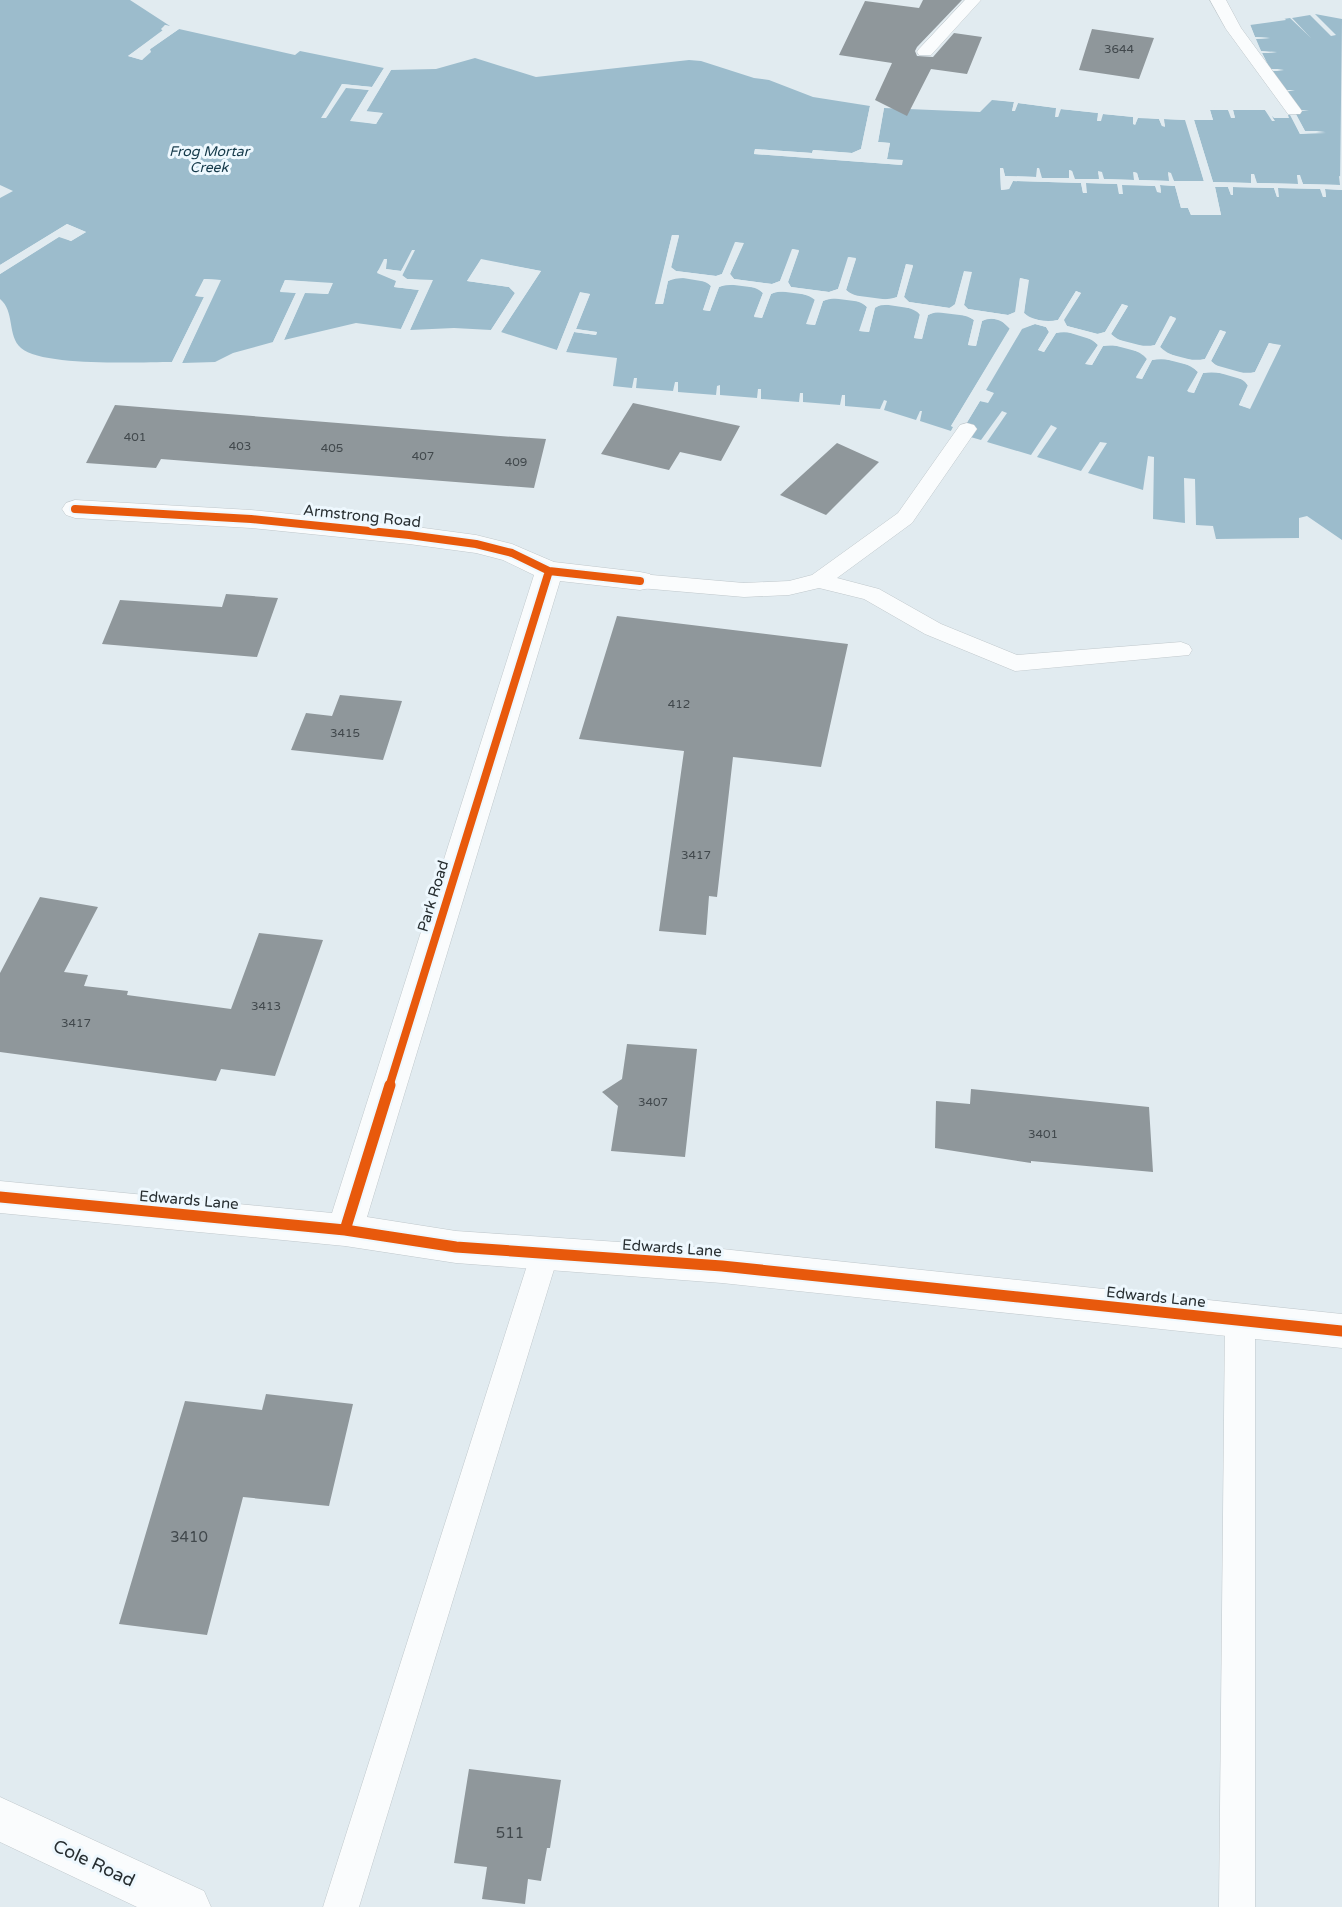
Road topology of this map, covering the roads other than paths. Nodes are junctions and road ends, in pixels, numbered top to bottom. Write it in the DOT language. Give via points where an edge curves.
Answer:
graph roads {
  1 [pos="973,0"];
  2 [pos="1218,0"];
  3 [pos="924,52"];
  4 [pos="1294,111"];
  5 [pos="967,429"];
  6 [pos="75,509"];
  7 [pos="549,571"];
  8 [pos="640,581"];
  9 [pos="819,581"];
  10 [pos="1181,650"];
  11 [pos="0,1197"];
  12 [pos="345,1230"];
  13 [pos="545,1253"];
  14 [pos="1240,1321"];
  15 [pos="1342,1331"];
  16 [pos="0,1819"];
  17 [pos="188,1907"];
  18 [pos="341,1907"];
  19 [pos="1237,1907"];
  1 -- 3 [label="lane"];
  2 -- 4 [label="lane" via="1234,29"];
  5 -- 9 [label="lane" via="905,518"];
  6 -- 7 [label="street, Armstrong Road" via="251,519 431,538 512,553"];
  7 -- 8 [label="street, Armstrong Road"];
  7 -- 12 [label="street, Park Road"];
  8 -- 9 [label="lane" via="744,590 789,588"];
  9 -- 10 [label="lane" via="871,594 933,629 1015,663"];
  11 -- 12 [label="street, Edwards Lane"];
  12 -- 13 [label="street, Edwards Lane" via="456,1247"];
  13 -- 14 [label="street, Edwards Lane" via="722,1266"];
  13 -- 18 [label="lane"];
  14 -- 15 [label="street, Edwards Lane"];
  14 -- 19 [label="lane"];
  16 -- 17 [label="street, Cole Road"];
}
